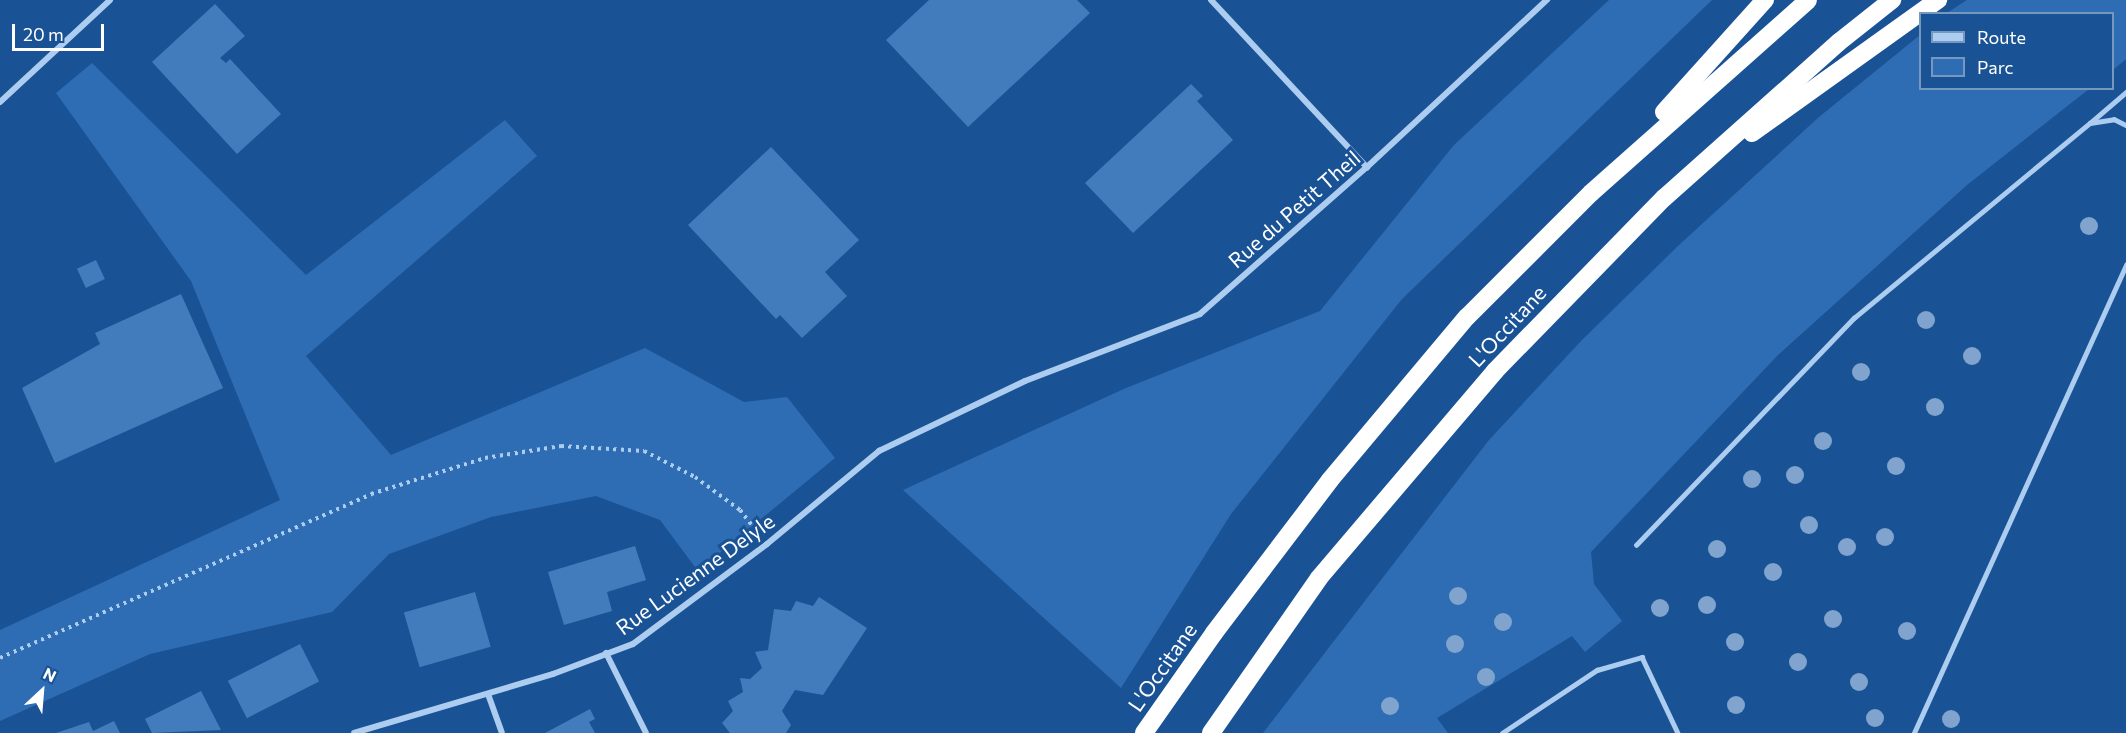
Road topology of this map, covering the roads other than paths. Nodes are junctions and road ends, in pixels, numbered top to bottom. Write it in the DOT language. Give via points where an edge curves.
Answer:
graph roads {
  1 [pos="110,0"];
  2 [pos="1211,0"];
  3 [pos="1547,0"];
  4 [pos="1765,0"];
  5 [pos="1808,0"];
  6 [pos="1892,0"];
  7 [pos="1938,0"];
  8 [pos="1921,12"];
  9 [pos="1919,14"];
  10 [pos="2126,92"];
  11 [pos="0,102"];
  12 [pos="2090,123"];
  13 [pos="2126,124"];
  14 [pos="1367,167"];
  15 [pos="1591,193"];
  16 [pos="1664,198"];
  17 [pos="2126,265"];
  18 [pos="1025,381"];
  19 [pos="1636,545"];
  20 [pos="606,653"];
  21 [pos="488,694"];
  22 [pos="354,733"];
  23 [pos="502,733"];
  24 [pos="646,733"];
  25 [pos="1144,733"];
  26 [pos="1210,733"];
  27 [pos="1502,733"];
  28 [pos="1678,733"];
  29 [pos="1914,733"];
  1 -- 11 [label="street"];
  2 -- 14 [label="street"];
  3 -- 14 [label="street, Rue du Petit Theil"];
  4 -- 15 [label="highway"];
  5 -- 15 [label="highway, L'Occitane"];
  6 -- 16 [label="highway, L'Occitane" via="1839,42"];
  7 -- 8 [label="highway"];
  9 -- 16 [label="highway"];
  10 -- 12 [label="lane"];
  12 -- 13 [label="lane" via="2114,119"];
  12 -- 19 [label="lane" via="1854,318"];
  14 -- 18 [label="street, Rue du Petit Theil" via="1200,314"];
  15 -- 25 [label="highway, L'Occitane" via="1467,317 1330,480"];
  16 -- 26 [label="highway, L'Occitane" via="1495,371 1319,578"];
  17 -- 29 [label="lane"];
  18 -- 20 [label="street, Rue Lucienne Delyle" via="879,451 767,544 633,644"];
  20 -- 21 [label="street, Rue Lucienne Delyle"];
  20 -- 24 [label="street"];
  21 -- 22 [label="street, Rue Lucienne Delyle"];
  21 -- 23 [label="street"];
  27 -- 28 [label="lane" via="1597,670 1642,657"];
}
